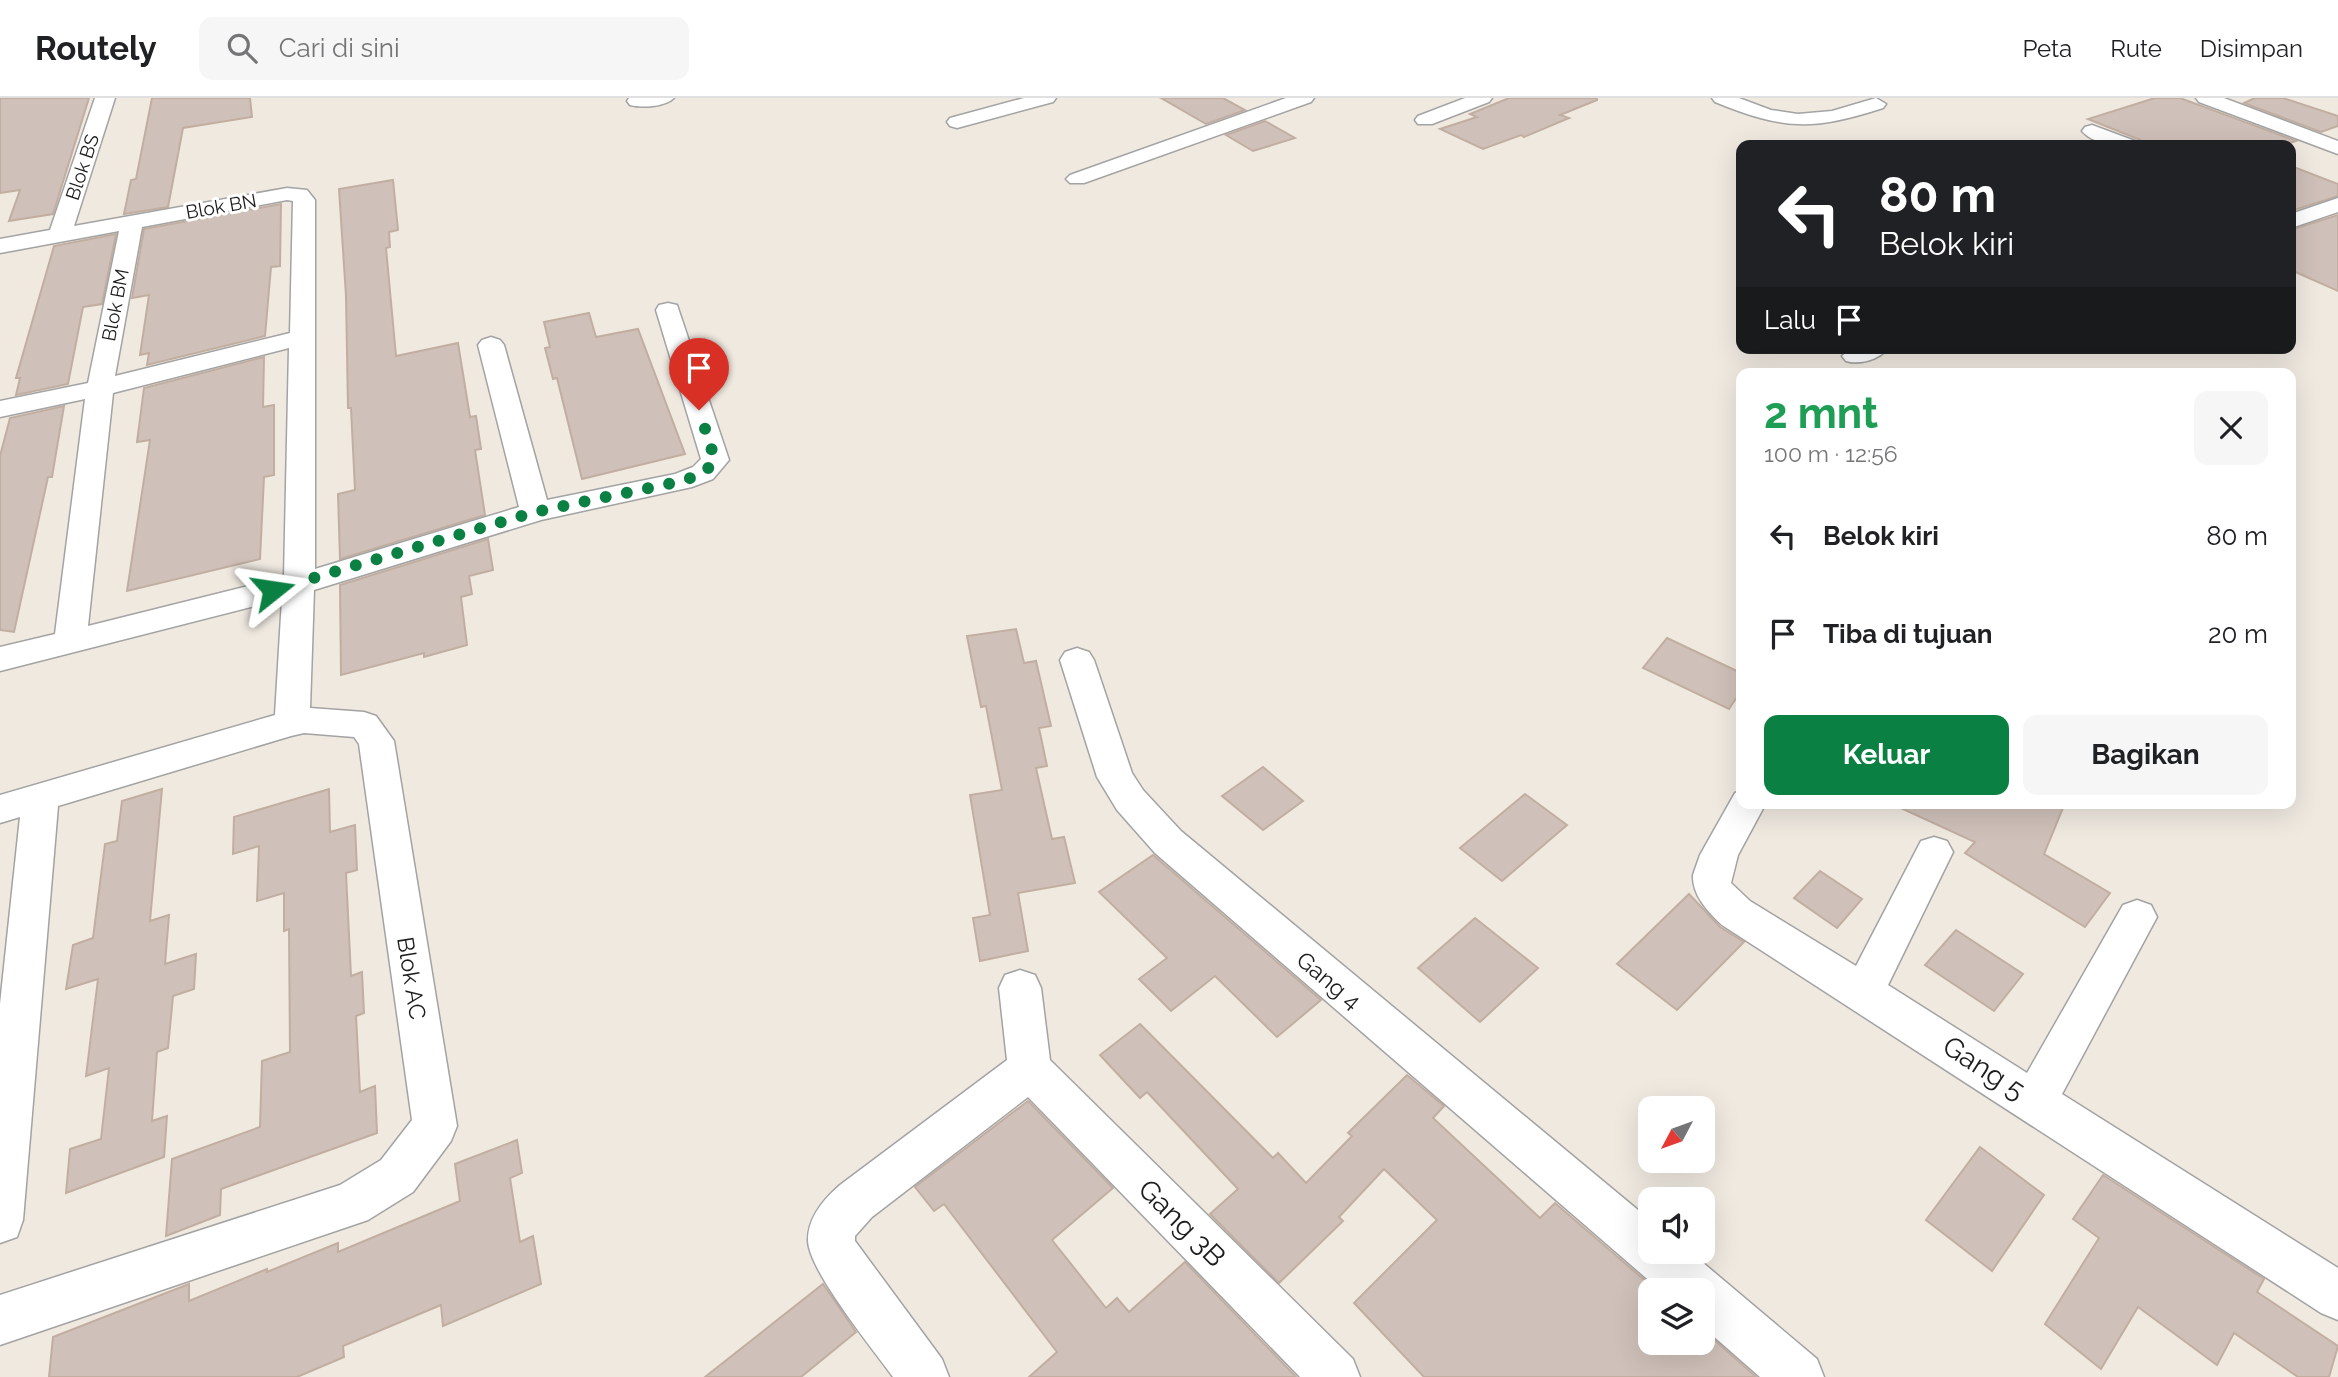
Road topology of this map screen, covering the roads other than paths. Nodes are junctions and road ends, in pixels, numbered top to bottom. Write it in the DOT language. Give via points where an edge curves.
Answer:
graph roads {
  1 [pos="105,98"];
  2 [pos="664,98"];
  3 [pos="1046,98"];
  4 [pos="1304,98"];
  5 [pos="1482,98"];
  6 [pos="1722,98"];
  7 [pos="2206,98"];
  8 [pos="637,101"];
  9 [pos="1876,104"];
  10 [pos="1425,120"];
  11 [pos="957,122"];
  12 [pos="2092,131"];
  13 [pos="2115,140"];
  14 [pos="2338,148"];
  15 [pos="1077,179"];
  16 [pos="2338,205"];
  17 [pos="2297,215"];
  18 [pos="132,222"];
  19 [pos="60,235"];
  20 [pos="0,246"];
  21 [pos="668,310"];
  22 [pos="301,338"];
  23 [pos="491,345"];
  24 [pos="100,388"];
  25 [pos="0,409"];
  26 [pos="535,512"];
  27 [pos="299,584"];
  28 [pos="70,641"];
  29 [pos="0,659"];
  30 [pos="1077,660"];
  31 [pos="292,724"];
  32 [pos="41,795"];
  33 [pos="0,809"];
  34 [pos="1745,809"];
  35 [pos="1934,852"];
  36 [pos="2137,917"];
  37 [pos="1020,988"];
  38 [pos="1864,992"];
  39 [pos="1030,1069"];
  40 [pos="2035,1101"];
  41 [pos="0,1220"];
  42 [pos="1638,1240"];
  43 [pos="1666,1264"];
  44 [pos="1683,1278"];
  45 [pos="2338,1296"];
  46 [pos="1715,1305"];
  47 [pos="0,1320"];
  48 [pos="924,1377"];
  49 [pos="1335,1377"];
  50 [pos="1800,1377"];
  1 -- 19 [label="street, Blok BS"];
  2 -- 8 [label="street"];
  3 -- 11 [label="street"];
  4 -- 15 [label="street"];
  5 -- 10 [label="street"];
  6 -- 9 [label="street" via="1779,119 1805,122 1832,119"];
  7 -- 14 [label="street"];
  12 -- 13 [label="street"];
  16 -- 17 [label="street"];
  18 -- 19 [label="street, Blok BN"];
  18 -- 22 [label="street, Blok BN" via="299,195 304,200"];
  18 -- 24 [label="street, Blok BM"];
  19 -- 20 [label="street, Blok BN"];
  21 -- 26 [label="street" via="715,460 704,473 682,481"];
  22 -- 24 [label="street"];
  22 -- 27 [label="street"];
  23 -- 26 [label="street"];
  24 -- 25 [label="street"];
  24 -- 28 [label="street, Blok BM"];
  26 -- 27 [label="street"];
  27 -- 28 [label="street"];
  27 -- 31 [label="street"];
  28 -- 29 [label="street"];
  30 -- 42 [label="street, Gang 4" via="1115,777 1168,842"];
  31 -- 32 [label="street, Blok AC"];
  31 -- 47 [label="street, Blok AC" via="303,720 364,725 376,741 435,1126 397,1176 352,1204"];
  32 -- 33 [label="street, Blok AC"];
  32 -- 41 [label="street"];
  34 -- 38 [label="street, Gang 5" via="1714,866 1712,882 1720,898 1736,913"];
  35 -- 38 [label="street"];
  36 -- 40 [label="street"];
  37 -- 39 [label="street"];
  38 -- 40 [label="street, Gang 5"];
  39 -- 48 [label="street" via="856,1200 833,1226 833,1251"];
  39 -- 49 [label="street, Gang 3B"];
  40 -- 45 [label="street, Gang 5"];
  43 -- 44 [label="street, Gang 4"];
  46 -- 50 [label="street"];
}
